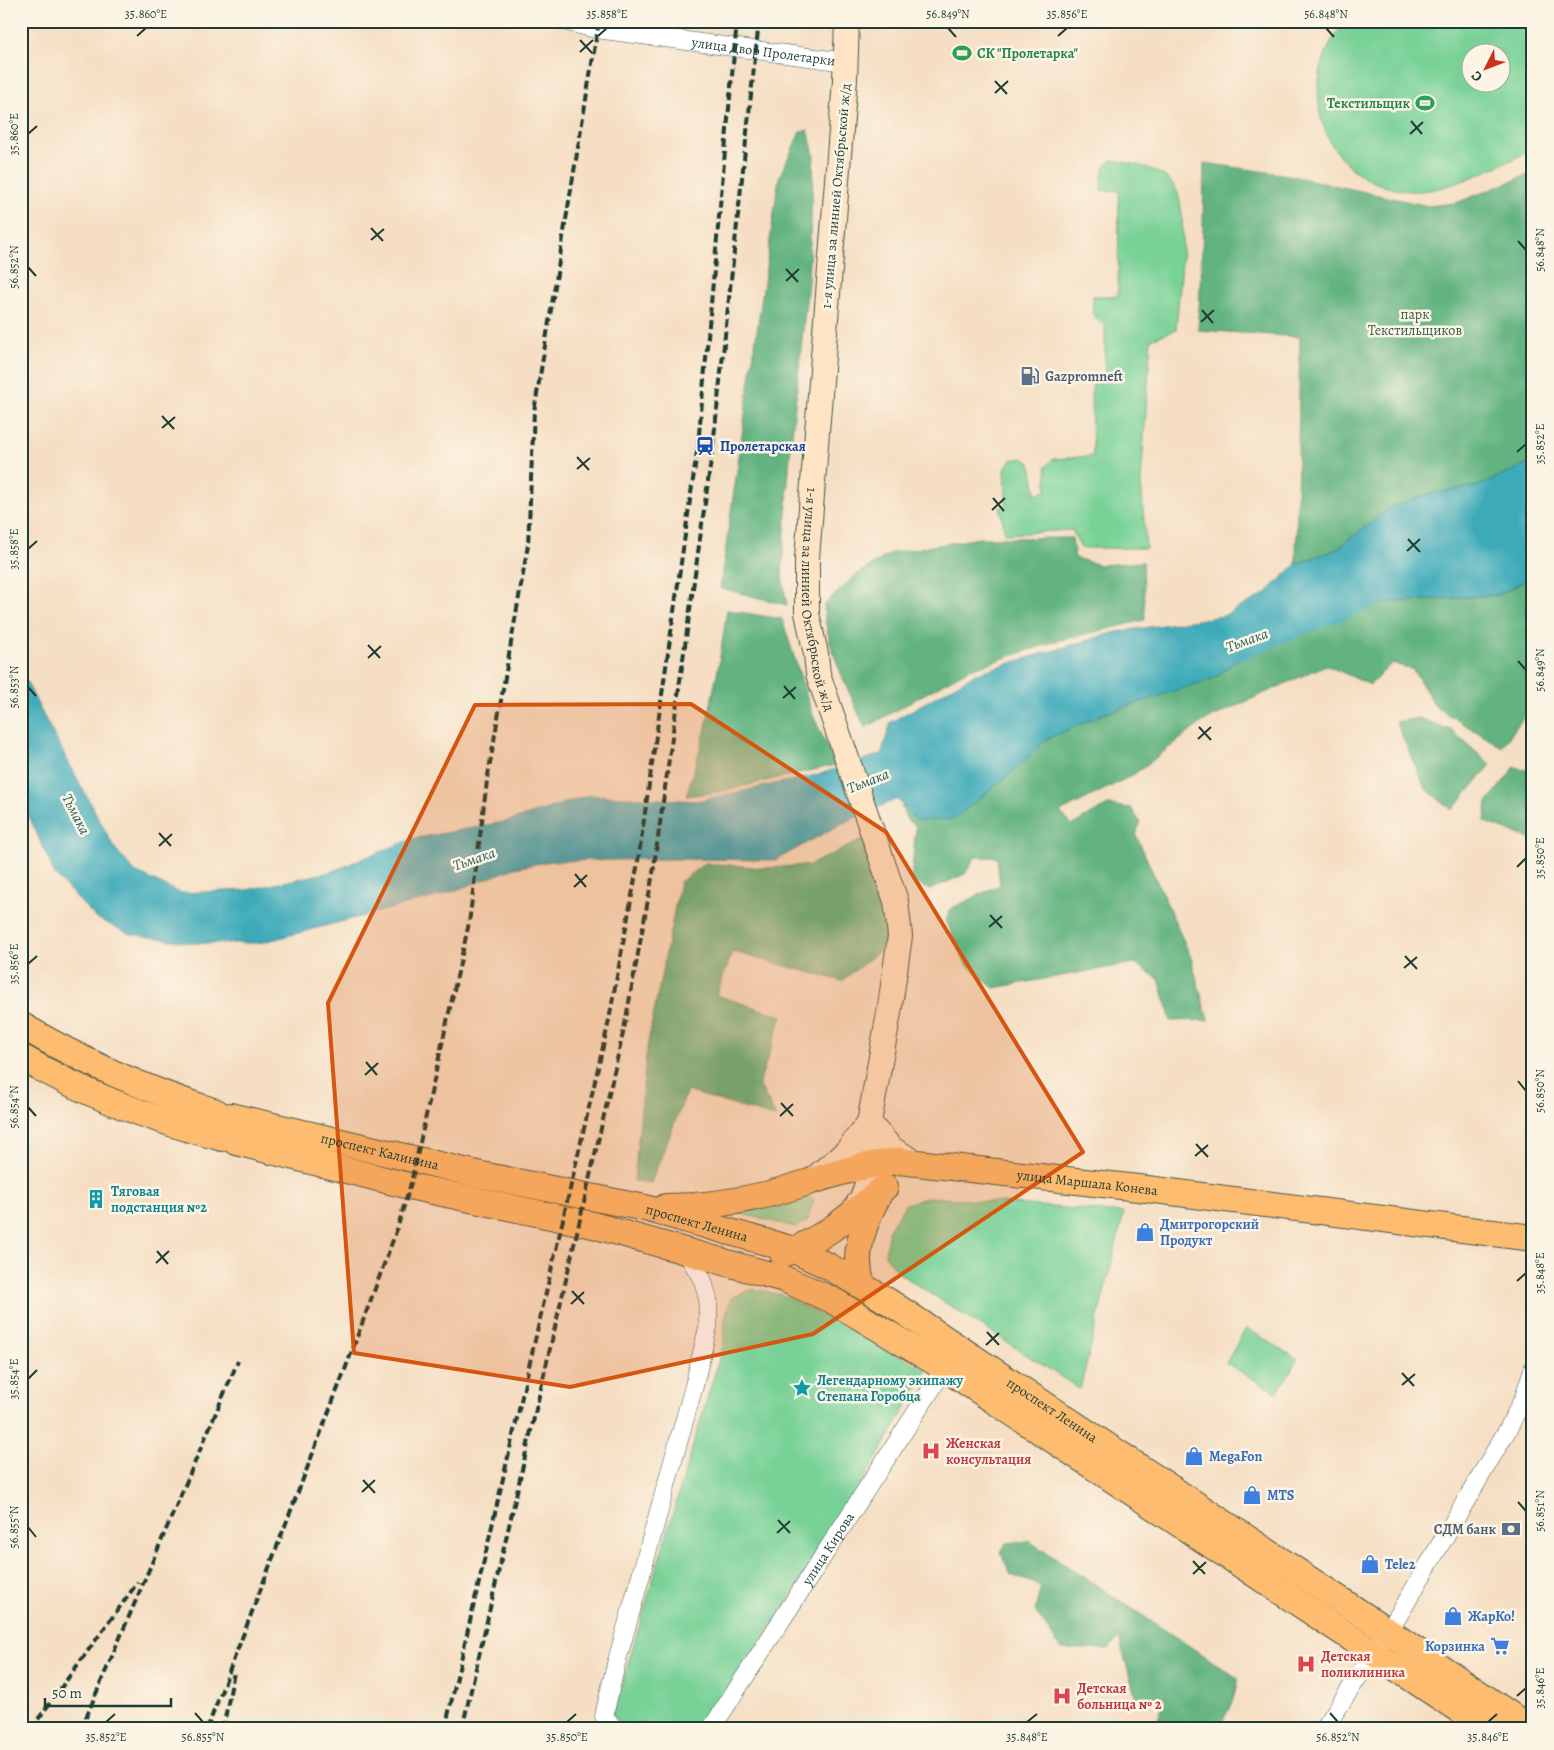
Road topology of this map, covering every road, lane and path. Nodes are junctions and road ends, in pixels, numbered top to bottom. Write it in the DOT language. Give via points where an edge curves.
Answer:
graph roads {
  1 [pos="564,21"];
  2 [pos="847,21"];
  3 [pos="846,62"];
  4 [pos="21,1025"];
  5 [pos="21,1057"];
  6 [pos="869,1123"];
  7 [pos="226,1127"];
  8 [pos="915,1162"];
  9 [pos="869,1164"];
  10 [pos="806,1183"];
  11 [pos="884,1187"];
  12 [pos="525,1197"];
  13 [pos="645,1208"];
  14 [pos="846,1219"];
  15 [pos="1533,1238"];
  16 [pos="679,1249"];
  17 [pos="794,1250"];
  18 [pos="858,1254"];
  19 [pos="730,1262"];
  20 [pos="862,1284"];
  21 [pos="944,1368"];
  22 [pos="1533,1369"];
  23 [pos="1528,1399"];
  24 [pos="1389,1632"];
  25 [pos="1374,1654"];
  26 [pos="611,1724"];
  27 [pos="711,1729"];
  28 [pos="1324,1729"];
  29 [pos="1488,1729"];
  30 [pos="1531,1729"];
  1 -- 3 [label="street, улица Двор Пролетарки" via="596,29"];
  2 -- 3 [label="main road, 1-я улица за линией Октябрьской ж/д"];
  3 -- 6 [label="main road, 1-я улица за линией Октябрьской ж/д" via="806,574 807,613 818,674 881,854 896,902 900,936"];
  4 -- 7 [label="main road, проспект Калинина"];
  5 -- 7 [label="main road, проспект Калинина" via="108,1100 158,1119"];
  6 -- 8 [label="main road" via="892,1149"];
  6 -- 9 [label="main road, 1-я улица за линией Октябрьской ж/д"];
  6 -- 10 [label="main road" via="840,1159"];
  7 -- 12 [label="main road, проспект Калинина" via="409,1186"];
  8 -- 9 [label="main road, улица Маршала Конева"];
  8 -- 11 [label="main road"];
  8 -- 15 [label="main road, улица Маршала Конева"];
  9 -- 10 [label="main road, улица Маршала Конева"];
  9 -- 14 [label="main road, 1-я улица за линией Октябрьской ж/д" via="865,1190 858,1206"];
  10 -- 13 [label="main road, улица Маршала Конева" via="720,1204"];
  11 -- 14 [label="main road"];
  11 -- 18 [label="main road" via="867,1219"];
  12 -- 13 [label="main road, проспект Ленина"];
  12 -- 16 [label="main road, проспект Ленина"];
  13 -- 17 [label="main road, проспект Ленина"];
  14 -- 17 [label="main road" via="822,1237"];
  14 -- 18 [label="main road"];
  16 -- 19 [label="main road, проспект Ленина"];
  16 -- 26 [label="street" via="691,1260 703,1281 708,1299 708,1327 616,1664"];
  17 -- 19 [label="main road" via="762,1260"];
  17 -- 20 [label="main road, проспект Ленина"];
  18 -- 20 [label="main road"];
  19 -- 21 [label="main road, проспект Ленина" via="784,1279 832,1300"];
  20 -- 24 [label="main road, проспект Ленина"];
  21 -- 25 [label="main road, проспект Ленина"];
  21 -- 27 [label="street, улица Кирова"];
  22 -- 23 [label="street"];
  23 -- 24 [label="street"];
  24 -- 25 [label="street"];
  24 -- 30 [label="main road, проспект Ленина"];
  25 -- 28 [label="street"];
  25 -- 29 [label="main road, проспект Ленина"];
}
